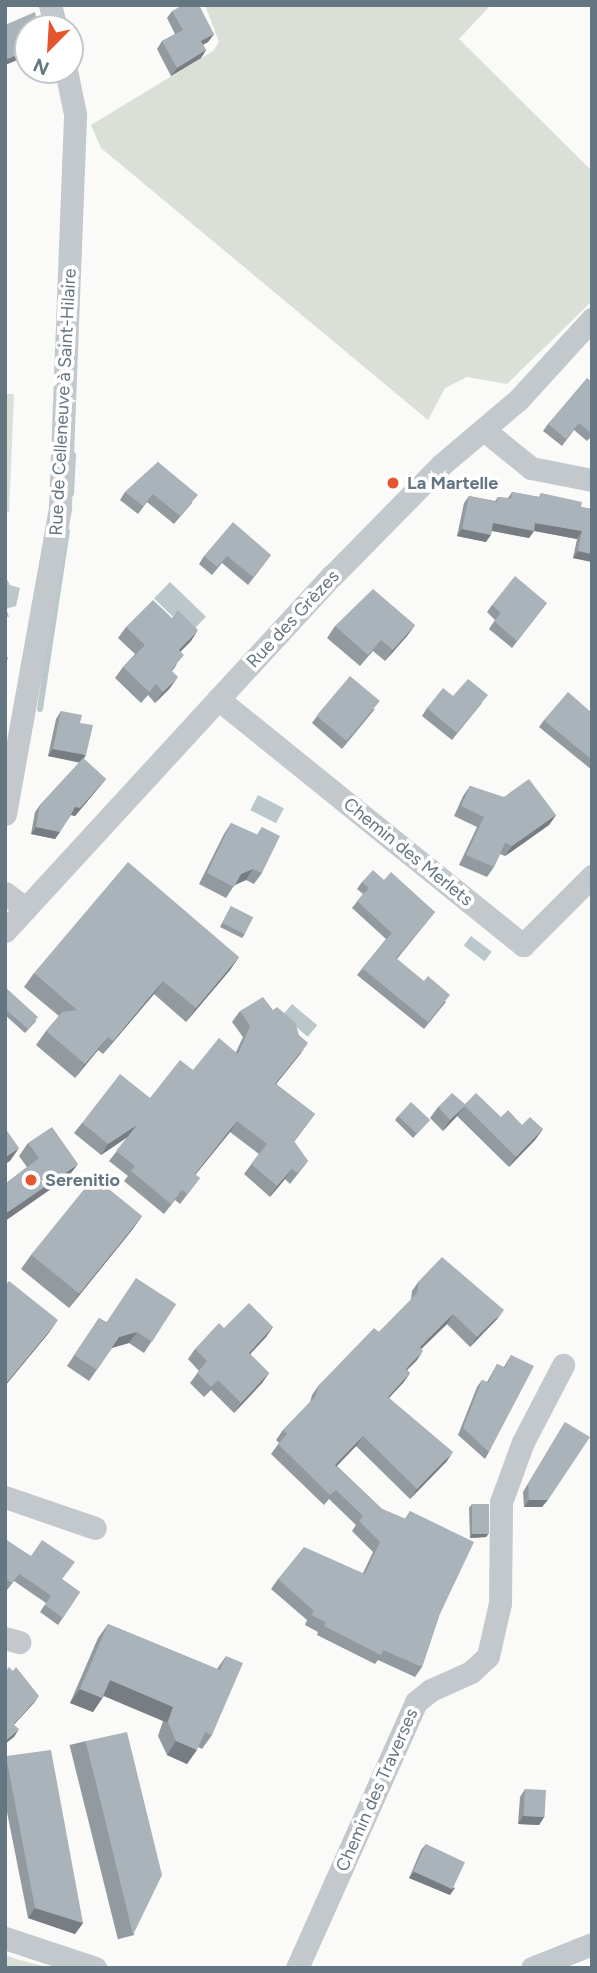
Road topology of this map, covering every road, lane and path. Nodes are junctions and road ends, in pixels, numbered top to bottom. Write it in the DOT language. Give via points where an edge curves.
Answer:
graph roads {
  1 [pos="69,84"];
  2 [pos="592,319"];
  3 [pos="484,430"];
  4 [pos="592,480"];
  5 [pos="218,699"];
  6 [pos="13,740"];
  7 [pos="5,814"];
  8 [pos="592,876"];
  9 [pos="5,893"];
  10 [pos="26,909"];
  11 [pos="5,931"];
  12 [pos="563,1365"];
  13 [pos="5,1497"];
  14 [pos="95,1528"];
  15 [pos="5,1938"];
  16 [pos="592,1944"];
  17 [pos="95,1968"];
  18 [pos="297,1968"];
  19 [pos="532,1968"];
  1 -- 6 [label="street, Rue de Celleneuve à Saint-Hilaire" via="75,114 60,507"];
  2 -- 3 [label="street, Rue des Grèzes" via="534,384"];
  3 -- 4 [label="street" via="531,468"];
  3 -- 5 [label="street, Rue des Grèzes" via="441,465"];
  5 -- 8 [label="street, Chemin des Merlets" via="523,945"];
  5 -- 10 [label="street, Rue des Grèzes"];
  6 -- 7 [label="street, Rue de Celleneuve à Saint-Hilaire"];
  9 -- 10 [label="street"];
  10 -- 11 [label="street, Rue des Grèzes"];
  12 -- 18 [label="street, Chemin des Traverses" via="523,1442 501,1502 500,1603 488,1656 471,1672 416,1702"];
  13 -- 14 [label="street"];
  15 -- 17 [label="street"];
  16 -- 19 [label="street"];
}
